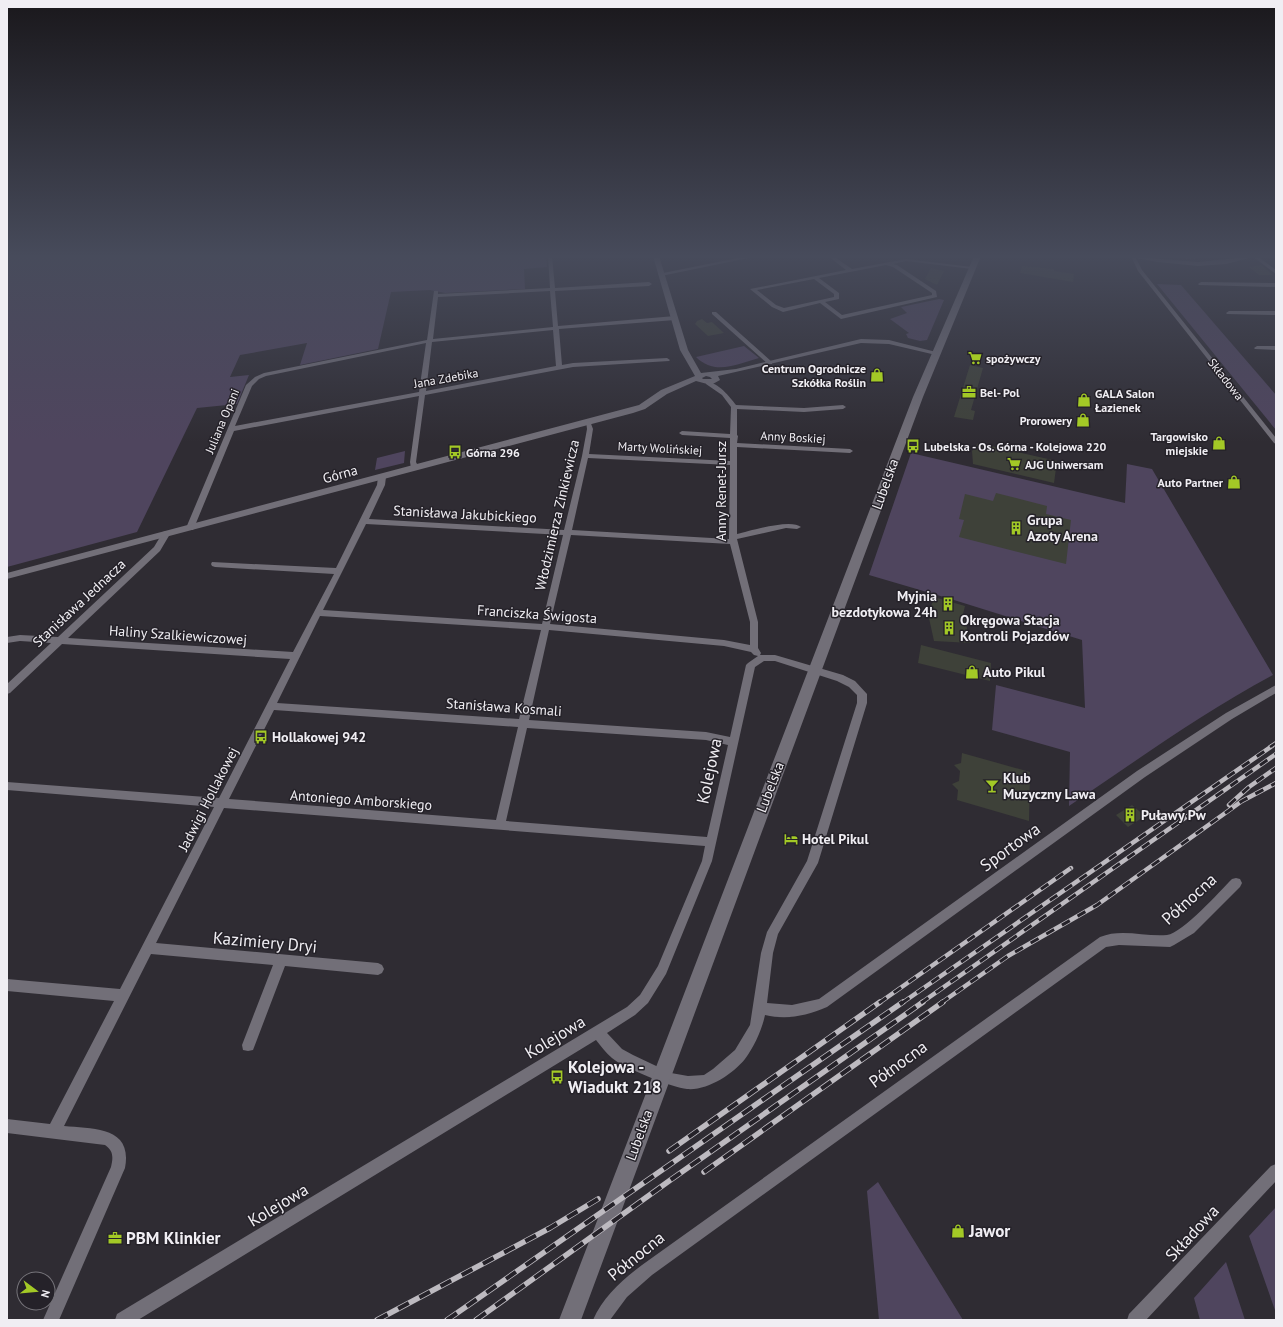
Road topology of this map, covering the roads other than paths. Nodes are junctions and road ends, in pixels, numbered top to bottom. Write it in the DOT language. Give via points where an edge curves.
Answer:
graph roads {
  1 [pos="432,318"];
  2 [pos="554,318"];
  3 [pos="675,318"];
  4 [pos="720,318"];
  5 [pos="951,318"];
  6 [pos="1178,318"];
  7 [pos="555,328"];
  8 [pos="429,341"];
  9 [pos="1257,348"];
  10 [pos="1276,348"];
  11 [pos="936,353"];
  12 [pos="667,360"];
  13 [pos="770,363"];
  14 [pos="559,368"];
  15 [pos="707,378"];
  16 [pos="422,393"];
  17 [pos="734,406"];
  18 [pos="843,407"];
  19 [pos="588,422"];
  20 [pos="231,429"];
  21 [pos="682,433"];
  22 [pos="734,436"];
  23 [pos="1276,442"];
  24 [pos="734,445"];
  25 [pos="850,451"];
  26 [pos="585,456"];
  27 [pos="734,463"];
  28 [pos="415,468"];
  29 [pos="382,477"];
  30 [pos="364,521"];
  31 [pos="797,527"];
  32 [pos="190,528"];
  33 [pos="567,533"];
  34 [pos="166,534"];
  35 [pos="733,540"];
  36 [pos="215,564"];
  37 [pos="338,571"];
  38 [pos="7,576"];
  39 [pos="317,613"];
  40 [pos="546,627"];
  41 [pos="7,640"];
  42 [pos="59,641"];
  43 [pos="754,649"];
  44 [pos="296,656"];
  45 [pos="762,658"];
  46 [pos="815,670"];
  47 [pos="1276,689"];
  48 [pos="7,690"];
  49 [pos="272,706"];
  50 [pos="524,722"];
  51 [pos="734,742"];
  52 [pos="7,786"];
  53 [pos="222,803"];
  54 [pos="500,824"];
  55 [pos="712,842"];
  56 [pos="1236,883"];
  57 [pos="149,948"];
  58 [pos="281,961"];
  59 [pos="378,969"];
  60 [pos="7,985"];
  61 [pos="124,996"];
  62 [pos="760,1008"];
  63 [pos="598,1033"];
  64 [pos="248,1045"];
  65 [pos="7,1126"];
  66 [pos="54,1131"];
  67 [pos="1276,1171"];
  68 [pos="51,1320"];
  69 [pos="123,1320"];
  70 [pos="570,1320"];
  71 [pos="601,1320"];
  72 [pos="1135,1320"];
  1 -- 8 [label="street"];
  2 -- 7 [label="street"];
  3 -- 7 [label="street, Juliana Opani"];
  3 -- 15 [label="street" via="684,350 690,361"];
  4 -- 13 [label="street"];
  5 -- 11 [label="main road, Lubelska"];
  6 -- 23 [label="street, Składowa"];
  7 -- 8 [label="street, Juliana Opani"];
  7 -- 14 [label="street"];
  8 -- 16 [label="street"];
  8 -- 20 [label="street, Juliana Opani" via="257,378 249,385"];
  9 -- 10 [label="street"];
  11 -- 13 [label="street, Górna" via="889,342 866,340"];
  11 -- 46 [label="main road, Lubelska"];
  12 -- 14 [label="street, Jana Zdebika"];
  13 -- 15 [label="street, Górna"];
  14 -- 16 [label="street, Jana Zdebika"];
  15 -- 17 [label="street"];
  15 -- 19 [label="street, Górna" via="664,392 642,407"];
  16 -- 20 [label="street, Jana Zdebika"];
  16 -- 28 [label="street" via="413,462"];
  17 -- 18 [label="street" via="804,410"];
  17 -- 22 [label="street, Anny Renet-Jursz"];
  19 -- 26 [label="street, Włodzimierza Zinkiewicza" via="590,429"];
  19 -- 28 [label="street, Górna"];
  20 -- 32 [label="street, Juliana Opani"];
  21 -- 22 [label="street"];
  22 -- 24 [label="street, Anny Renet-Jursz"];
  24 -- 25 [label="street, Anny Boskiej"];
  24 -- 27 [label="street, Anny Renet-Jursz"];
  26 -- 27 [label="street, Marty Wolińskiej"];
  26 -- 33 [label="street, Włodzimierza Zinkiewicza"];
  27 -- 35 [label="street, Anny Renet-Jursz"];
  28 -- 29 [label="street, Górna"];
  29 -- 30 [label="street, Jadwigi Hollakowej" via="381,485"];
  29 -- 32 [label="street, Górna"];
  30 -- 33 [label="street, Stanisława Jakubickiego"];
  30 -- 37 [label="street, Jadwigi Hollakowej"];
  31 -- 35 [label="street, Stanisława Jakubickiego" via="786,526"];
  32 -- 34 [label="street, Górna"];
  33 -- 35 [label="street, Stanisława Jakubickiego"];
  33 -- 40 [label="street, Włodzimierza Zinkiewicza"];
  34 -- 38 [label="street, Górna"];
  34 -- 42 [label="street, Stanisława Jednacza" via="157,549"];
  35 -- 43 [label="street, Anny Renet-Jursz" via="754,622"];
  36 -- 37 [label="street"];
  37 -- 39 [label="street, Jadwigi Hollakowej"];
  39 -- 40 [label="street, Franciszka Świgosta"];
  39 -- 44 [label="street, Jadwigi Hollakowej"];
  40 -- 43 [label="street, Franciszka Świgosta" via="724,643"];
  40 -- 50 [label="street, Włodzimierza Zinkiewicza"];
  41 -- 42 [label="street, Haliny Szalkiewiczowej" via="20,638"];
  42 -- 44 [label="street, Haliny Szalkiewiczowej"];
  42 -- 48 [label="street, Stanisława Jednacza"];
  43 -- 45 [label="street"];
  44 -- 49 [label="street, Jadwigi Hollakowej"];
  45 -- 46 [label="street" via="775,658"];
  45 -- 51 [label="street, Kolejowa" via="751,665"];
  46 -- 62 [label="street" via="852,684 862,694 862,703 812,863 772,932"];
  46 -- 70 [label="main road, Lubelska"];
  47 -- 62 [label="street, Sportowa" via="1229,716 1141,774 823,1003 795,1013"];
  49 -- 50 [label="street, Stanisława Kosmali"];
  49 -- 53 [label="street, Jadwigi Hollakowej"];
  50 -- 51 [label="street, Stanisława Kosmali" via="706,736"];
  50 -- 54 [label="street, Włodzimierza Zinkiewicza"];
  51 -- 55 [label="street, Kolejowa"];
  52 -- 53 [label="street, Antoniego Amborskiego"];
  53 -- 54 [label="street, Antoniego Amborskiego"];
  53 -- 57 [label="street, Jadwigi Hollakowej"];
  54 -- 55 [label="street, Antoniego Amborskiego"];
  55 -- 63 [label="street, Kolejowa" via="698,885 662,970 644,999"];
  56 -- 71 [label="street, Północna" via="1190,929 1170,941 1104,941 698,1232 624,1288"];
  57 -- 58 [label="street, Kazimiery Dryi"];
  57 -- 61 [label="street, Jadwigi Hollakowej"];
  58 -- 59 [label="street, Kazimiery Dryi"];
  58 -- 64 [label="street"];
  60 -- 61 [label="street"];
  61 -- 66 [label="street, Jadwigi Hollakowej"];
  62 -- 63 [label="street" via="756,1027 735,1060 718,1074 705,1080 688,1083 670,1079 617,1054"];
  63 -- 69 [label="street, Kolejowa"];
  65 -- 66 [label="street"];
  66 -- 68 [label="street" via="107,1138 114,1141 119,1148 120,1157 118,1168"];
  67 -- 72 [label="street, Składowa"];
}
